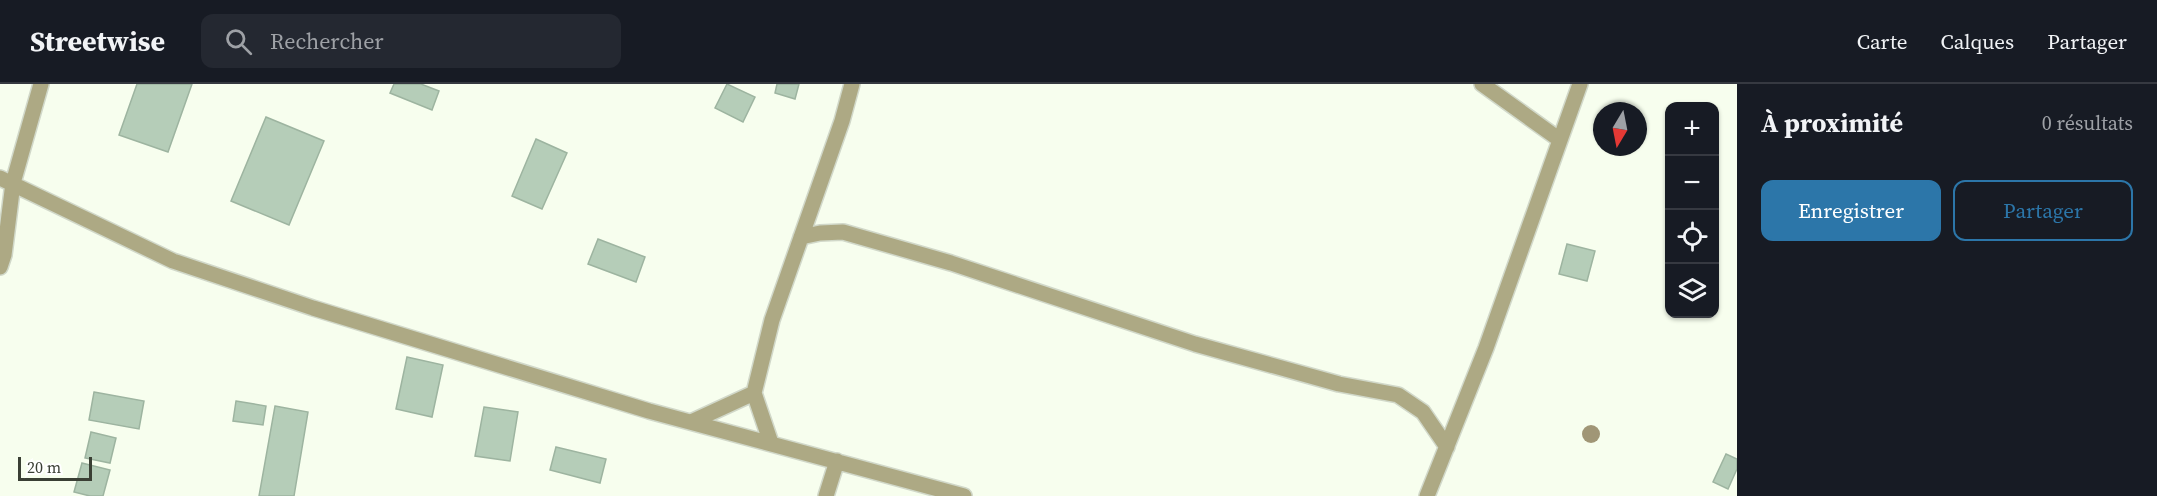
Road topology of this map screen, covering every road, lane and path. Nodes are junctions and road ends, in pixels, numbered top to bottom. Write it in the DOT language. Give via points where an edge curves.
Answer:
graph roads {
  1 [pos="41,84"];
  2 [pos="852,84"];
  3 [pos="1482,84"];
  4 [pos="1580,84"];
  5 [pos="1560,140"];
  6 [pos="7,180"];
  7 [pos="801,237"];
  8 [pos="0,267"];
  9 [pos="754,393"];
  10 [pos="691,422"];
  11 [pos="771,443"];
  12 [pos="1447,447"];
  13 [pos="837,461"];
  14 [pos="826,496"];
  15 [pos="964,496"];
  16 [pos="1427,496"];
  1 -- 6 [label="street"];
  2 -- 7 [label="street"];
  3 -- 5 [label="street"];
  4 -- 5 [label="street"];
  5 -- 12 [label="street"];
  6 -- 8 [label="street" via="4,255"];
  6 -- 10 [label="street" via="173,261"];
  7 -- 9 [label="street" via="772,320"];
  7 -- 12 [label="street" via="843,232 951,263 1195,344 1339,384 1398,395 1423,412"];
  9 -- 10 [label="street"];
  9 -- 11 [label="street"];
  10 -- 11 [label="street"];
  11 -- 13 [label="street"];
  12 -- 16 [label="street"];
  13 -- 14 [label="street"];
  13 -- 15 [label="street"];
}
